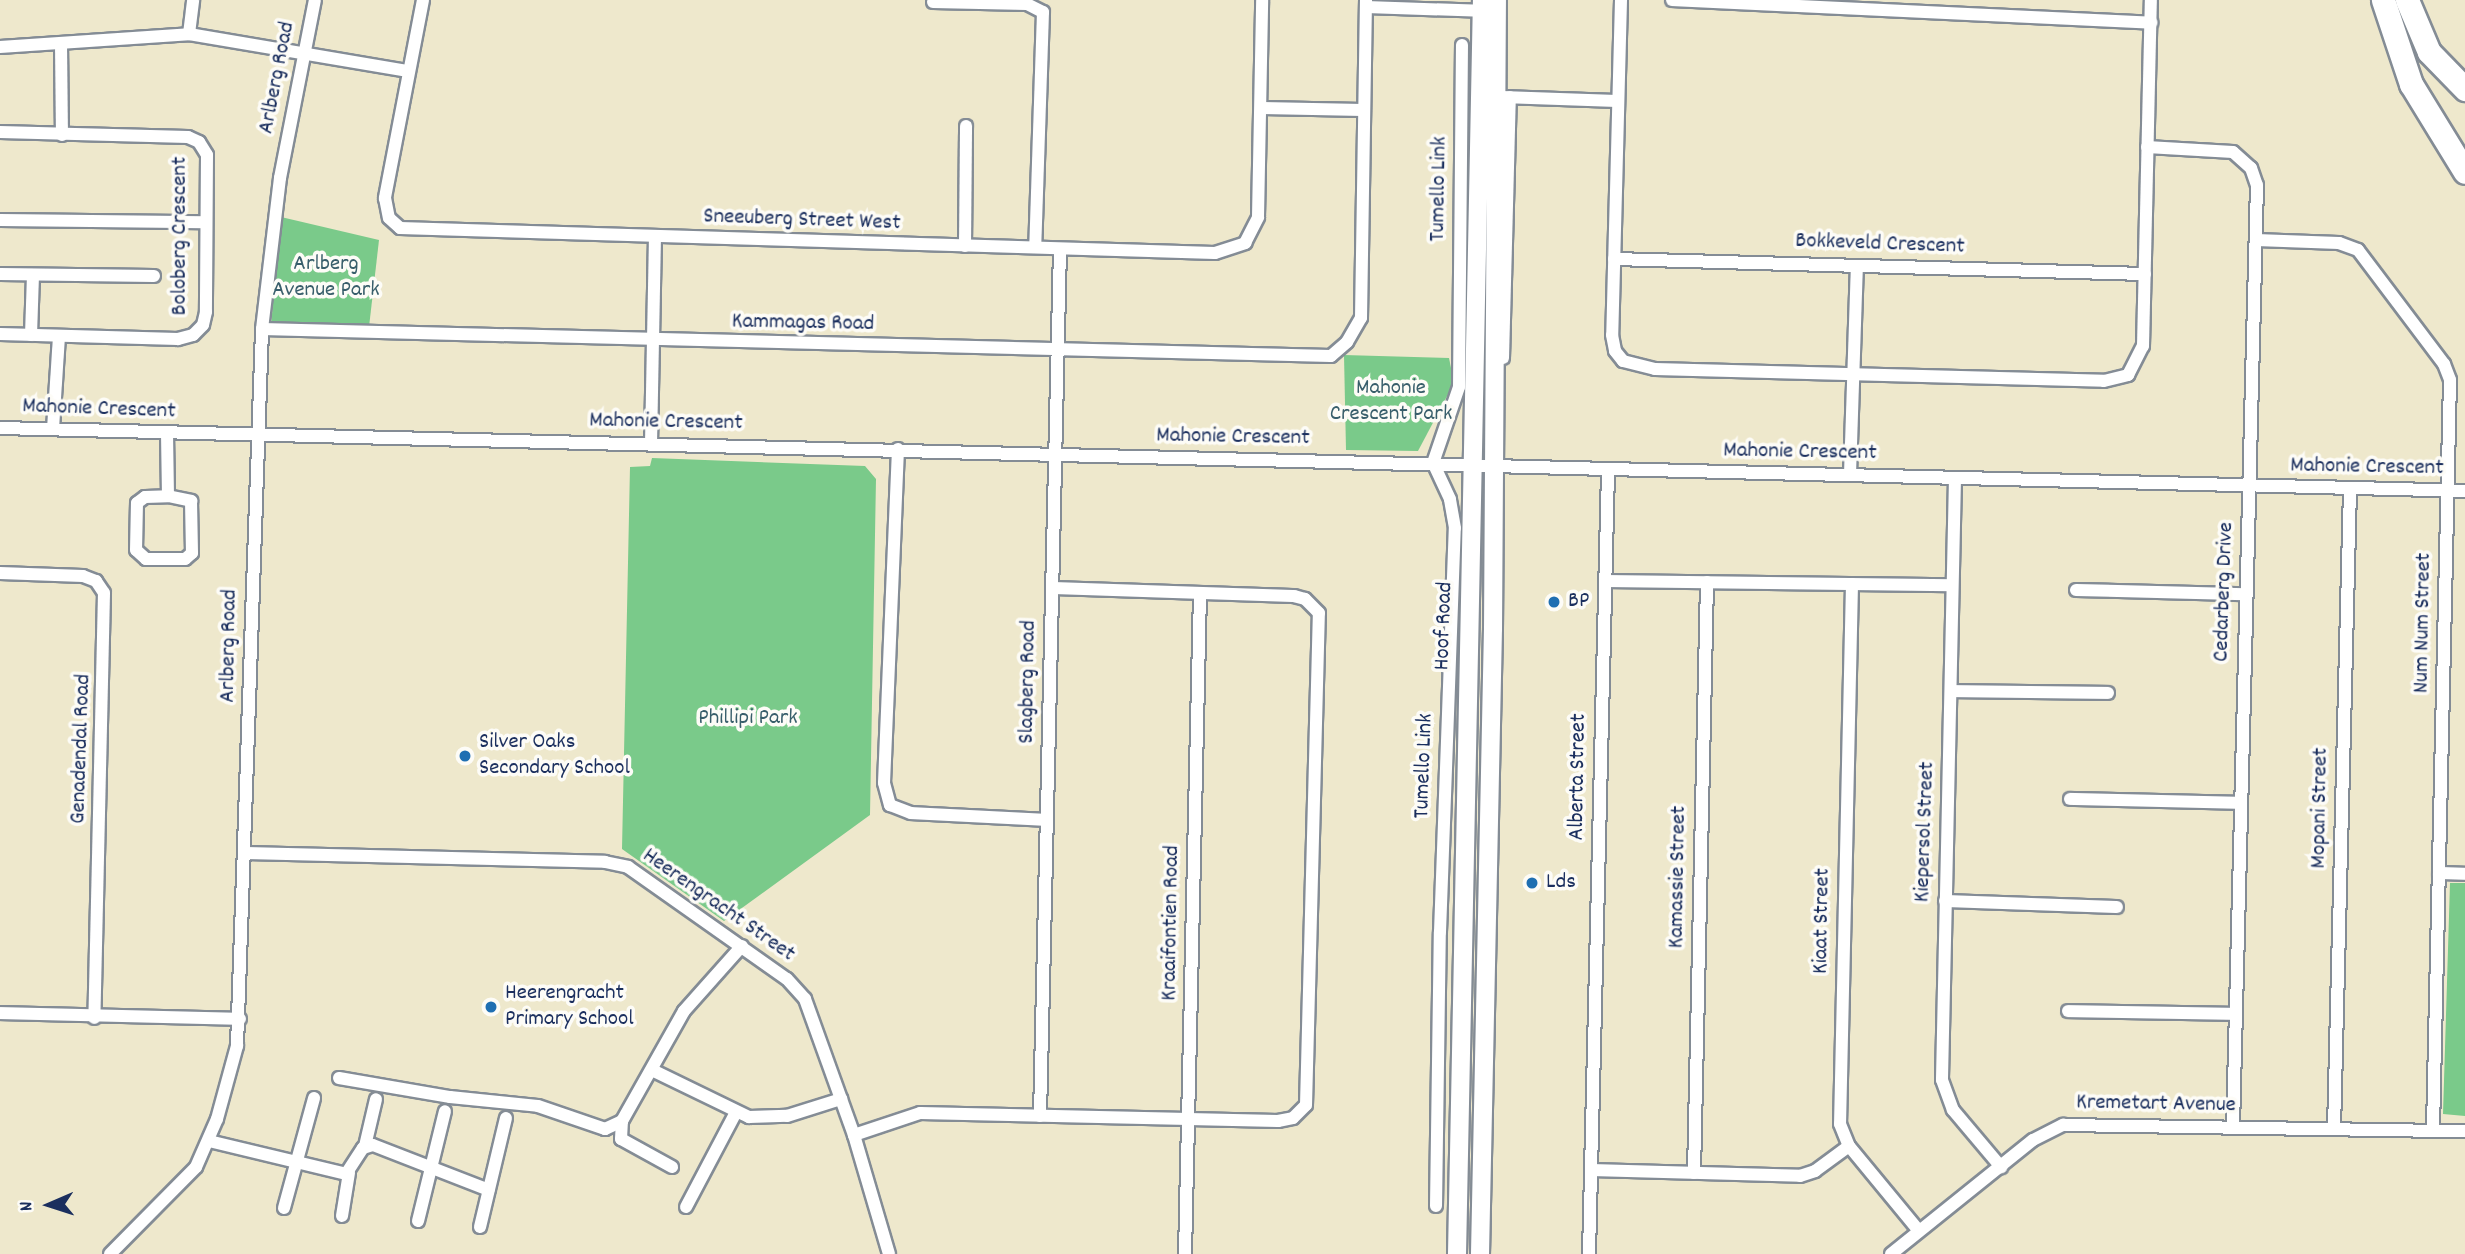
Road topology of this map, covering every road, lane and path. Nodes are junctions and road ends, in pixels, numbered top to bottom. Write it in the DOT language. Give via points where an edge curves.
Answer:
graph roads {
  1 [pos="193,0"];
  2 [pos="315,0"];
  3 [pos="423,0"];
  4 [pos="1262,0"];
  5 [pos="1621,0"];
  6 [pos="1672,0"];
  7 [pos="1959,0"];
  8 [pos="2151,0"];
  9 [pos="2383,0"];
  10 [pos="2406,0"];
  11 [pos="988,1"];
  12 [pos="933,2"];
  13 [pos="1366,3"];
  14 [pos="1489,5"];
  15 [pos="1959,14"];
  16 [pos="2151,23"];
  17 [pos="189,34"];
  18 [pos="61,43"];
  19 [pos="1462,45"];
  20 [pos="0,47"];
  21 [pos="304,52"];
  22 [pos="407,71"];
  23 [pos="2465,89"];
  24 [pos="1495,97"];
  25 [pos="1617,101"];
  26 [pos="1262,108"];
  27 [pos="1363,110"];
  28 [pos="966,126"];
  29 [pos="0,132"];
  30 [pos="62,135"];
  31 [pos="2147,147"];
  32 [pos="2465,172"];
  33 [pos="0,220"];
  34 [pos="205,222"];
  35 [pos="655,238"];
  36 [pos="2256,240"];
  37 [pos="965,246"];
  38 [pos="1035,247"];
  39 [pos="1060,249"];
  40 [pos="1614,259"];
  41 [pos="1857,266"];
  42 [pos="0,274"];
  43 [pos="2145,274"];
  44 [pos="33,275"];
  45 [pos="154,276"];
  46 [pos="262,329"];
  47 [pos="0,334"];
  48 [pos="31,335"];
  49 [pos="59,336"];
  50 [pos="654,341"];
  51 [pos="1058,352"];
  52 [pos="1503,358"];
  53 [pos="1853,375"];
  54 [pos="0,428"];
  55 [pos="53,429"];
  56 [pos="167,433"];
  57 [pos="255,434"];
  58 [pos="651,444"];
  59 [pos="898,449"];
  60 [pos="1055,455"];
  61 [pos="1433,463"];
  62 [pos="1474,465"];
  63 [pos="1495,466"];
  64 [pos="1608,470"];
  65 [pos="1850,474"];
  66 [pos="1955,478"];
  67 [pos="2249,486"];
  68 [pos="2350,488"];
  69 [pos="2448,491"];
  70 [pos="2465,491"];
  71 [pos="168,496"];
  72 [pos="0,573"];
  73 [pos="1605,581"];
  74 [pos="1707,582"];
  75 [pos="1852,584"];
  76 [pos="1952,585"];
  77 [pos="1052,588"];
  78 [pos="2076,590"];
  79 [pos="1200,593"];
  80 [pos="2245,594"];
  81 [pos="1951,691"];
  82 [pos="2108,693"];
  83 [pos="2070,799"];
  84 [pos="2241,803"];
  85 [pos="1047,820"];
  86 [pos="246,853"];
  87 [pos="2439,873"];
  88 [pos="2465,874"];
  89 [pos="1945,901"];
  90 [pos="2117,907"];
  91 [pos="743,946"];
  92 [pos="2068,1011"];
  93 [pos="2,1013"];
  94 [pos="2236,1014"];
  95 [pos="94,1018"];
  96 [pos="240,1019"];
  97 [pos="652,1070"];
  98 [pos="339,1078"];
  99 [pos="314,1098"];
  100 [pos="376,1099"];
  101 [pos="841,1099"];
  102 [pos="445,1111"];
  103 [pos="736,1112"];
  104 [pos="1040,1116"];
  105 [pos="506,1118"];
  106 [pos="622,1121"];
  107 [pos="1188,1121"];
  108 [pos="2233,1128"];
  109 [pos="2334,1129"];
  110 [pos="2433,1130"];
  111 [pos="2465,1131"];
  112 [pos="854,1135"];
  113 [pos="209,1141"];
  114 [pos="365,1146"];
  115 [pos="1849,1146"];
  116 [pos="296,1162"];
  117 [pos="431,1167"];
  118 [pos="672,1167"];
  119 [pos="2001,1167"];
  120 [pos="1591,1170"];
  121 [pos="349,1173"];
  122 [pos="1694,1173"];
  123 [pos="489,1190"];
  124 [pos="1436,1206"];
  125 [pos="687,1207"];
  126 [pos="284,1208"];
  127 [pos="342,1216"];
  128 [pos="418,1221"];
  129 [pos="480,1227"];
  130 [pos="1919,1231"];
  131 [pos="110,1254"];
  132 [pos="889,1254"];
  133 [pos="1185,1254"];
  134 [pos="1457,1254"];
  135 [pos="1480,1254"];
  136 [pos="1589,1254"];
  137 [pos="1891,1254"];
  1 -- 17 [label="street"];
  2 -- 21 [label="street, Arlberg Road"];
  3 -- 22 [label="street"];
  4 -- 26 [label="street"];
  5 -- 25 [label="street"];
  6 -- 15 [label="street"];
  7 -- 15 [label="street"];
  8 -- 16 [label="street"];
  9 -- 32 [label="highway" via="2411,84"];
  10 -- 23 [label="highway" via="2429,52"];
  11 -- 12 [label="street"];
  11 -- 38 [label="street" via="1034,6 1044,16"];
  13 -- 14 [label="street"];
  13 -- 27 [label="street"];
  14 -- 24 [label="main road, Hoof Road"];
  15 -- 16 [label="street"];
  16 -- 31 [label="street"];
  17 -- 18 [label="street"];
  17 -- 21 [label="street"];
  18 -- 20 [label="street"];
  18 -- 30 [label="street"];
  19 -- 61 [label="street, Tumello Link" via="1460,387"];
  21 -- 22 [label="street"];
  21 -- 46 [label="street, Arlberg Road" via="280,178"];
  22 -- 35 [label="street, Sneeuberg Street West" via="385,198 392,223 408,231"];
  24 -- 25 [label="street"];
  24 -- 52 [label="street"];
  24 -- 62 [label="main road, Hoof Road"];
  24 -- 63 [label="main road, Hoof Road"];
  25 -- 40 [label="street"];
  26 -- 27 [label="street"];
  26 -- 39 [label="street, Sneeuberg Street West" via="1258,217 1251,236 1239,247 1215,253"];
  27 -- 51 [label="street, Kammagas Road" via="1361,318 1341,350 1309,358"];
  28 -- 37 [label="street"];
  29 -- 30 [label="street, Boloberg Crescent"];
  30 -- 34 [label="street, Boloberg Crescent" via="160,136 199,142 207,155"];
  31 -- 36 [label="street, Cedarberg Drive" via="2223,149 2240,156 2257,185"];
  31 -- 43 [label="street"];
  33 -- 34 [label="street"];
  34 -- 49 [label="street, Boloberg Crescent" via="206,312 203,325 193,335 178,339"];
  35 -- 37 [label="street, Sneeuberg Street West"];
  35 -- 50 [label="street"];
  36 -- 67 [label="street, Cedarberg Drive"];
  36 -- 69 [label="street, Num Num Street" via="2339,243 2364,256 2447,369"];
  37 -- 38 [label="street, Sneeuberg Street West"];
  38 -- 39 [label="street, Sneeuberg Street West"];
  39 -- 51 [label="street, Slagberg Road"];
  40 -- 41 [label="street, Bokkeveld Crescent"];
  40 -- 53 [label="street" via="1612,335 1623,360 1655,369"];
  41 -- 43 [label="street, Bokkeveld Crescent"];
  41 -- 53 [label="street"];
  42 -- 44 [label="street"];
  43 -- 53 [label="street" via="2143,346 2128,375 2104,381"];
  44 -- 45 [label="street"];
  44 -- 48 [label="street"];
  46 -- 50 [label="street, Kammagas Road"];
  46 -- 57 [label="street, Arlberg Road"];
  47 -- 48 [label="street, Boloberg Crescent"];
  48 -- 49 [label="street, Boloberg Crescent"];
  49 -- 55 [label="street"];
  50 -- 51 [label="street, Kammagas Road"];
  50 -- 58 [label="street"];
  51 -- 60 [label="street, Slagberg Road"];
  53 -- 65 [label="street"];
  54 -- 55 [label="street, Mahonie Crescent"];
  55 -- 56 [label="street, Mahonie Crescent"];
  56 -- 57 [label="street, Mahonie Crescent"];
  56 -- 71 [label="street"];
  57 -- 58 [label="street, Mahonie Crescent"];
  57 -- 86 [label="street, Arlberg Road"];
  58 -- 59 [label="street, Mahonie Crescent"];
  59 -- 60 [label="street, Mahonie Crescent"];
  59 -- 85 [label="street" via="884,783 890,805 911,813"];
  60 -- 61 [label="street, Mahonie Crescent"];
  60 -- 77 [label="street, Slagberg Road"];
  61 -- 62 [label="street, Mahonie Crescent"];
  61 -- 124 [label="street, Tumello Link" via="1450,499 1455,528 1440,932"];
  62 -- 63 [label="street, Mahonie Crescent"];
  62 -- 134 [label="main road, Hoof Road"];
  63 -- 64 [label="street, Mahonie Crescent"];
  63 -- 135 [label="main road, Hoof Road"];
  64 -- 65 [label="street, Mahonie Crescent"];
  64 -- 73 [label="street, Alberta Street"];
  65 -- 66 [label="street, Mahonie Crescent"];
  66 -- 67 [label="street, Mahonie Crescent"];
  66 -- 76 [label="street, Kiepersol Street"];
  67 -- 68 [label="street, Mahonie Crescent"];
  67 -- 80 [label="street, Cedarberg Drive"];
  68 -- 69 [label="street, Mahonie Crescent"];
  68 -- 109 [label="street, Mopani Street"];
  69 -- 70 [label="street, Mahonie Crescent"];
  69 -- 87 [label="street, Num Num Street"];
  71 -- 71 [label="street" via="145,497 137,503 136,550 146,559 185,559 192,553 191,501"];
  72 -- 95 [label="street, Genadendal Road" via="83,576 96,581 104,593"];
  73 -- 74 [label="street"];
  73 -- 120 [label="street, Alberta Street"];
  74 -- 75 [label="street"];
  74 -- 122 [label="street, Kamassie Street"];
  75 -- 76 [label="street"];
  75 -- 115 [label="street, Kiaat Street" via="1840,1113"];
  76 -- 81 [label="street, Kiepersol Street"];
  77 -- 79 [label="street"];
  77 -- 85 [label="street, Slagberg Road"];
  78 -- 80 [label="street"];
  79 -- 107 [label="street, Kraaifontien Road"];
  79 -- 107 [label="street" via="1294,596 1315,608 1320,618 1310,1085 1301,1113 1278,1121"];
  80 -- 84 [label="street, Cedarberg Drive"];
  81 -- 82 [label="street"];
  81 -- 89 [label="street, Kiepersol Street"];
  83 -- 84 [label="street"];
  84 -- 94 [label="street, Cedarberg Drive"];
  85 -- 104 [label="street, Slagberg Road"];
  86 -- 91 [label="street, Heerengracht Street" via="610,862 628,867"];
  86 -- 96 [label="street, Arlberg Road"];
  87 -- 88 [label="street"];
  87 -- 110 [label="street, Num Num Street"];
  89 -- 90 [label="street"];
  89 -- 119 [label="street, Kiepersol Street" via="1944,1093"];
  91 -- 97 [label="street" via="684,1011"];
  91 -- 101 [label="street, Heerengracht Street" via="787,979 805,999"];
  92 -- 94 [label="street"];
  93 -- 95 [label="street"];
  94 -- 108 [label="street, Cedarberg Drive"];
  95 -- 96 [label="street"];
  96 -- 113 [label="street, Arlberg Road" via="230,1075"];
  97 -- 103 [label="street"];
  97 -- 106 [label="street"];
  98 -- 106 [label="street" via="538,1106 605,1129"];
  99 -- 116 [label="street"];
  100 -- 114 [label="street"];
  101 -- 103 [label="street" via="774,1118 749,1118"];
  101 -- 112 [label="street, Heerengracht Street"];
  102 -- 117 [label="street"];
  103 -- 125 [label="street"];
  104 -- 107 [label="street"];
  104 -- 112 [label="street" via="920,1113"];
  105 -- 123 [label="street"];
  106 -- 118 [label="street" via="621,1139"];
  107 -- 133 [label="street, Kraaifontien Road"];
  108 -- 109 [label="street, Kremetart Avenue"];
  108 -- 119 [label="street, Kremetart Avenue" via="2063,1125 2041,1133"];
  109 -- 110 [label="street, Kremetart Avenue"];
  110 -- 111 [label="street, Kremetart Avenue"];
  112 -- 132 [label="street, Heerengracht Street"];
  113 -- 116 [label="street"];
  113 -- 131 [label="street, Arlberg Road" via="177,1190"];
  114 -- 117 [label="street"];
  114 -- 121 [label="street"];
  115 -- 122 [label="street" via="1815,1171 1800,1176"];
  115 -- 130 [label="street, Kiaat Street"];
  116 -- 121 [label="street"];
  116 -- 126 [label="street"];
  117 -- 123 [label="street"];
  117 -- 128 [label="street"];
  119 -- 130 [label="street, Kremetart Avenue"];
  120 -- 122 [label="street"];
  120 -- 136 [label="street, Alberta Street"];
  121 -- 127 [label="street"];
  123 -- 129 [label="street"];
  130 -- 137 [label="street, Kremetart Avenue"];
}
